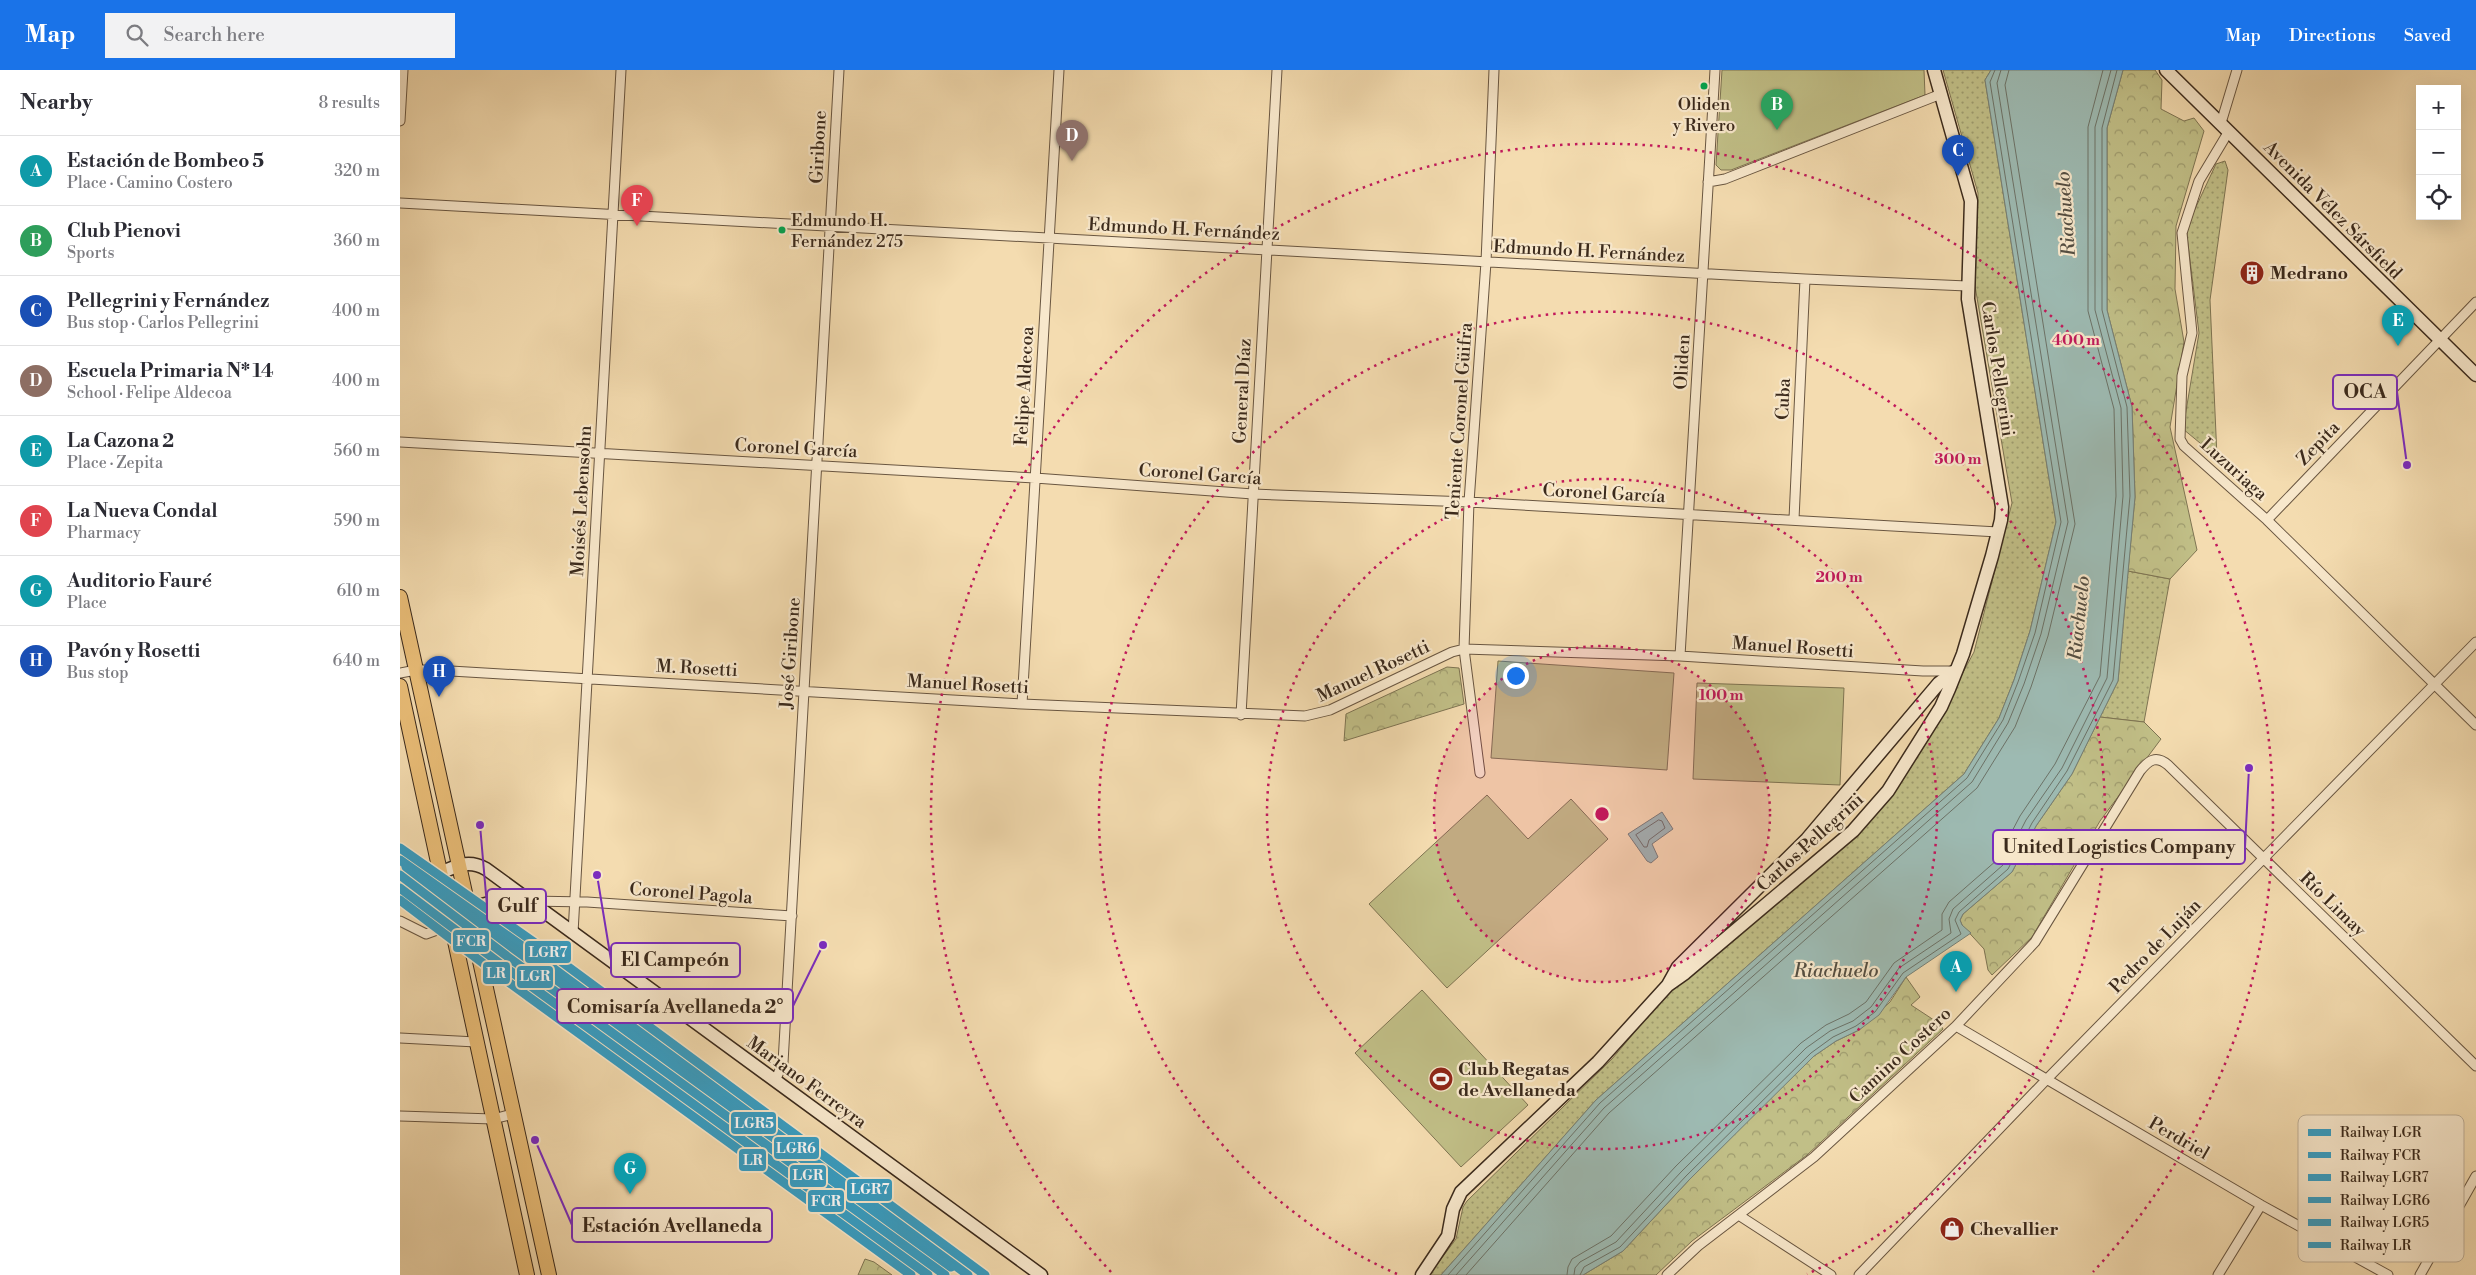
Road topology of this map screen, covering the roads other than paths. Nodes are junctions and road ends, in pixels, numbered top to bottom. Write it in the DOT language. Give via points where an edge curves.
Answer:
graph roads {
  1 [pos="403,70"];
  2 [pos="621,70"];
  3 [pos="839,70"];
  4 [pos="1059,70"];
  5 [pos="1277,70"];
  6 [pos="1494,70"];
  7 [pos="1715,70"];
  8 [pos="1934,70"];
  9 [pos="2166,70"];
  10 [pos="2237,70"];
  11 [pos="1941,94"];
  12 [pos="400,121"];
  13 [pos="2225,127"];
  14 [pos="1708,182"];
  15 [pos="400,203"];
  16 [pos="613,213"];
  17 [pos="830,225"];
  18 [pos="1049,238"];
  19 [pos="1267,250"];
  20 [pos="1486,262"];
  21 [pos="1703,274"];
  22 [pos="1805,280"];
  23 [pos="1967,286"];
  24 [pos="2476,302"];
  25 [pos="2440,339"];
  26 [pos="2476,374"];
  27 [pos="400,442"];
  28 [pos="600,453"];
  29 [pos="818,466"];
  30 [pos="1035,478"];
  31 [pos="1252,494"];
  32 [pos="1469,502"];
  33 [pos="1690,514"];
  34 [pos="1794,519"];
  35 [pos="2267,520"];
  36 [pos="1998,532"];
  37 [pos="400,597"];
  38 [pos="2476,642"];
  39 [pos="1464,649"];
  40 [pos="1680,656"];
  41 [pos="416,670"];
  42 [pos="1955,671"];
  43 [pos="400,673"];
  44 [pos="588,678"];
  45 [pos="2434,684"];
  46 [pos="400,686"];
  47 [pos="804,691"];
  48 [pos="1022,704"];
  49 [pos="1241,715"];
  50 [pos="2476,725"];
  51 [pos="2168,765"];
  52 [pos="1480,773"];
  53 [pos="2264,858"];
  54 [pos="459,864"];
  55 [pos="440,873"];
  56 [pos="528,900"];
  57 [pos="575,901"];
  58 [pos="470,908"];
  59 [pos="792,916"];
  60 [pos="449,917"];
  61 [pos="400,921"];
  62 [pos="573,933"];
  63 [pos="1668,985"];
  64 [pos="1956,1026"];
  65 [pos="400,1038"];
  66 [pos="476,1042"];
  67 [pos="2476,1066"];
  68 [pos="2047,1079"];
  69 [pos="775,1081"];
  70 [pos="514,1114"];
  71 [pos="400,1116"];
  72 [pos="493,1119"];
  73 [pos="2476,1176"];
  74 [pos="2464,1197"];
  75 [pos="2261,1205"];
  76 [pos="1740,1216"];
  77 [pos="2298,1225"];
  78 [pos="2364,1262"];
  79 [pos="2427,1262"];
  80 [pos="527,1275"];
  81 [pos="549,1275"];
  82 [pos="1041,1275"];
  83 [pos="1422,1275"];
  84 [pos="1667,1275"];
  85 [pos="1831,1275"];
  86 [pos="1859,1275"];
  87 [pos="2218,1275"];
  88 [pos="2388,1275"];
  89 [pos="2420,1275"];
  1 -- 12 [label="street"];
  2 -- 16 [label="street, Moisés Lebensohn"];
  3 -- 17 [label="street, Giribone"];
  4 -- 18 [label="street, Felipe Aldecoa"];
  5 -- 19 [label="street, General Díaz"];
  6 -- 20 [label="street, Teniente Coronel Güifra"];
  7 -- 14 [label="street, Oliden"];
  8 -- 11 [label="street, Carlos Pellegrini"];
  9 -- 13 [label="street, Avenida Vélez Sársfield"];
  10 -- 13 [label="street, Luzuriaga"];
  11 -- 14 [label="street"];
  11 -- 23 [label="street, Carlos Pellegrini" via="1971,201"];
  13 -- 25 [label="street, Avenida Vélez Sársfield"];
  13 -- 35 [label="street, Luzuriaga" via="2198,181 2183,224 2192,333 2182,376 2179,433 2184,446"];
  14 -- 21 [label="street, Oliden"];
  15 -- 16 [label="street, Edmundo H. Fernández"];
  16 -- 17 [label="street, Edmundo H. Fernández"];
  16 -- 28 [label="street, Moisés Lebensohn"];
  17 -- 18 [label="street, Edmundo H. Fernández"];
  17 -- 29 [label="street, José Giribone"];
  18 -- 19 [label="street, Edmundo H. Fernández"];
  18 -- 30 [label="street, Felipe Aldecoa"];
  19 -- 20 [label="street, Edmundo H. Fernández"];
  19 -- 31 [label="street, General Díaz"];
  20 -- 21 [label="street, Edmundo H. Fernández"];
  20 -- 32 [label="street, Teniente Coronel Güifra"];
  21 -- 22 [label="street, Edmundo H. Fernández"];
  21 -- 33 [label="street, Oliden"];
  22 -- 23 [label="street, Edmundo H. Fernández"];
  22 -- 34 [label="street, Cuba"];
  23 -- 36 [label="street, Carlos Pellegrini" via="2002,507"];
  24 -- 25 [label="street, Zepita"];
  25 -- 26 [label="street, Avenida Vélez Sársfield"];
  25 -- 35 [label="street, Zepita"];
  27 -- 28 [label="street, Coronel García"];
  28 -- 29 [label="street, Coronel García"];
  28 -- 44 [label="street, Moisés Lebensohn"];
  29 -- 30 [label="street, Coronel García"];
  29 -- 47 [label="street, José Giribone"];
  30 -- 31 [label="street, Coronel García"];
  30 -- 48 [label="street, Felipe Aldecoa"];
  31 -- 32 [label="street, Coronel García"];
  31 -- 49 [label="street, General Díaz"];
  32 -- 33 [label="street, Coronel García"];
  32 -- 39 [label="street, Teniente Coronel Güifra"];
  33 -- 34 [label="street, Coronel García"];
  33 -- 40 [label="street, Oliden"];
  34 -- 36 [label="street, Coronel García"];
  35 -- 45 [label="street, Luzuriaga"];
  36 -- 42 [label="street, Carlos Pellegrini" via="1963,654"];
  37 -- 41 [label="main road"];
  38 -- 45 [label="street, Pedro de Luján"];
  39 -- 40 [label="street, Manuel Rosetti"];
  39 -- 49 [label="street, Manuel Rosetti" via="1317,715"];
  39 -- 52 [label="street, Teniente Coronel Güifra"];
  40 -- 42 [label="street, Manuel Rosetti"];
  41 -- 43 [label="street"];
  41 -- 44 [label="street"];
  41 -- 54 [label="main road"];
  42 -- 63 [label="street, Carlos Pellegrini" via="1939,683 1807,839 1678,967"];
  42 -- 63 [label="street, Carlos Pellegrini" via="1941,707 1888,791 1866,817 1685,974"];
  44 -- 47 [label="street, M. Rosetti"];
  44 -- 57 [label="street, Moisés Lebensohn"];
  45 -- 50 [label="street, Luzuriaga"];
  45 -- 53 [label="street, Pedro de Luján"];
  46 -- 55 [label="main road"];
  47 -- 48 [label="street, Manuel Rosetti"];
  47 -- 59 [label="street, José Giribone"];
  48 -- 49 [label="street, Manuel Rosetti"];
  51 -- 53 [label="street, Río Limay"];
  51 -- 64 [label="street, Camino Costero" via="2162,760 2147,762 2035,942"];
  53 -- 67 [label="street, Río Limay"];
  53 -- 68 [label="street, Pedro de Luján"];
  54 -- 55 [label="street"];
  54 -- 56 [label="street, Mariano Ferreyra" via="477,864"];
  54 -- 58 [label="main road"];
  55 -- 60 [label="main road"];
  56 -- 57 [label="street, Coronel Pagola"];
  56 -- 58 [label="street" via="497,901"];
  56 -- 62 [label="street, Mariano Ferreyra"];
  57 -- 59 [label="street, Coronel Pagola"];
  57 -- 62 [label="street, Moisés Lebensohn"];
  58 -- 70 [label="main road"];
  59 -- 69 [label="street, José Giribone" via="784,1063"];
  60 -- 61 [label="street" via="437,930 426,934"];
  60 -- 66 [label="main road"];
  62 -- 69 [label="street, Mariano Ferreyra"];
  63 -- 83 [label="street, Carlos Pellegrini" via="1598,1062 1461,1192 1453,1209 1448,1236"];
  64 -- 68 [label="street, Perdriel"];
  64 -- 76 [label="street, Camino Costero" via="1814,1157"];
  65 -- 66 [label="street"];
  66 -- 72 [label="main road"];
  68 -- 75 [label="street, Perdriel"];
  68 -- 86 [label="street, Pedro de Luján"];
  69 -- 82 [label="street, Mariano Ferreyra"];
  70 -- 72 [label="street"];
  70 -- 81 [label="main road"];
  71 -- 72 [label="street"];
  72 -- 80 [label="main road"];
  73 -- 74 [label="street"];
  75 -- 77 [label="street, Perdriel"];
  75 -- 87 [label="street"];
  76 -- 84 [label="street, Camino Costero" via="1698,1246"];
  76 -- 85 [label="street"];
  78 -- 88 [label="street, Perdriel"];
  79 -- 89 [label="street"];
}
